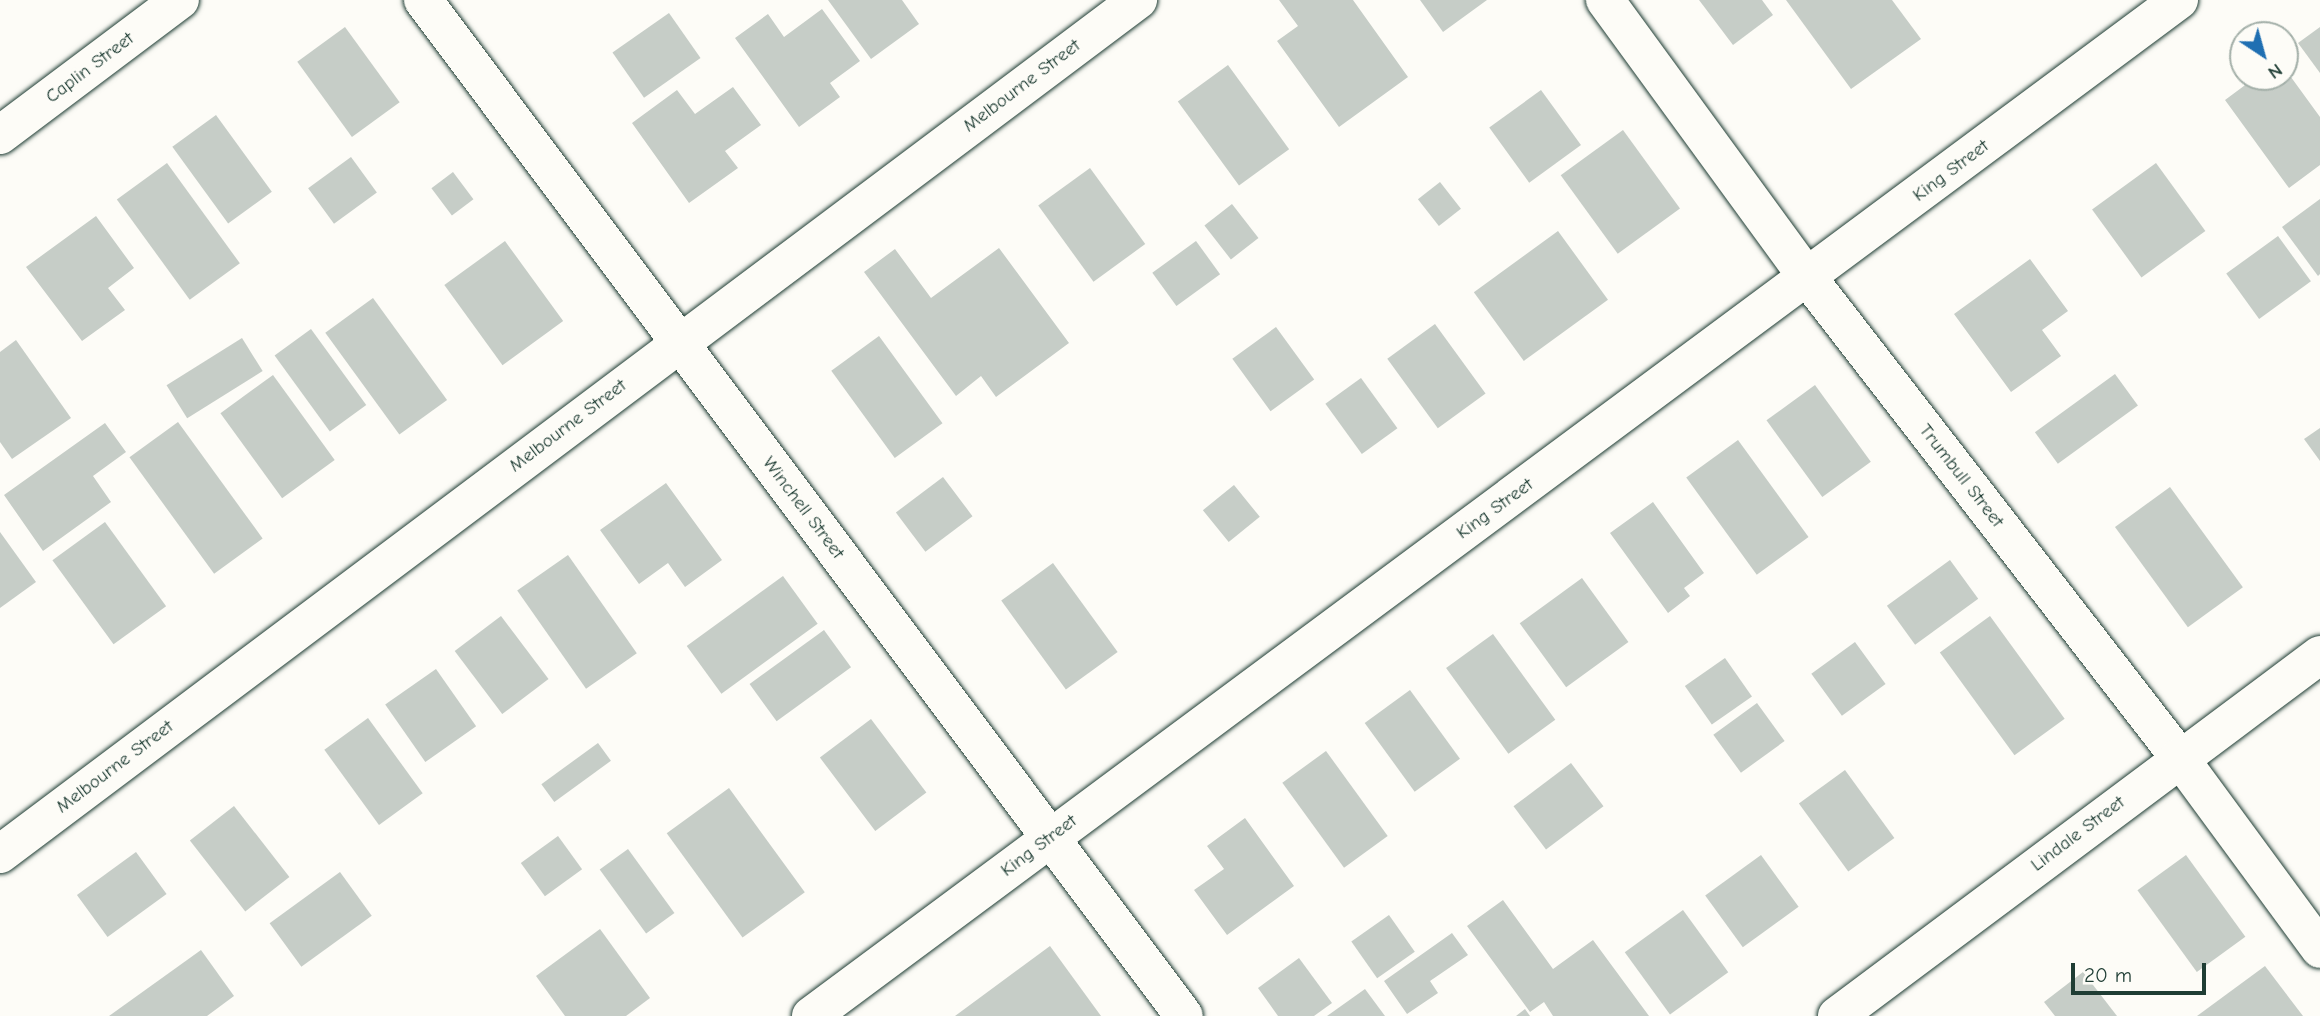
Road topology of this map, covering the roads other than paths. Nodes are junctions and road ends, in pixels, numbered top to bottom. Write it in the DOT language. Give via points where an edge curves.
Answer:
graph roads {
  1 [pos="180,0"];
  2 [pos="422,0"];
  3 [pos="1138,0"];
  4 [pos="1605,0"];
  5 [pos="2179,0"];
  6 [pos="0,135"];
  7 [pos="1808,278"];
  8 [pos="678,343"];
  9 [pos="2320,655"];
  10 [pos="2179,757"];
  11 [pos="1052,836"];
  12 [pos="0,854"];
  13 [pos="2320,949"];
  14 [pos="811,1016"];
  15 [pos="1184,1016"];
  16 [pos="1837,1016"];
  1 -- 6 [label="street, Caplin Street"];
  2 -- 8 [label="street, Winchell Street"];
  3 -- 8 [label="street, Melbourne Street"];
  4 -- 7 [label="street, Trumbull Street"];
  5 -- 7 [label="street, King Street"];
  7 -- 10 [label="street, Trumbull Street"];
  7 -- 11 [label="street, King Street"];
  8 -- 11 [label="street, Winchell Street"];
  8 -- 12 [label="street, Melbourne Street"];
  9 -- 10 [label="street, Lindale Street"];
  10 -- 13 [label="street, Trumbull Street"];
  10 -- 16 [label="street, Lindale Street"];
  11 -- 14 [label="street, King Street"];
  11 -- 15 [label="street, Winchell Street"];
}
